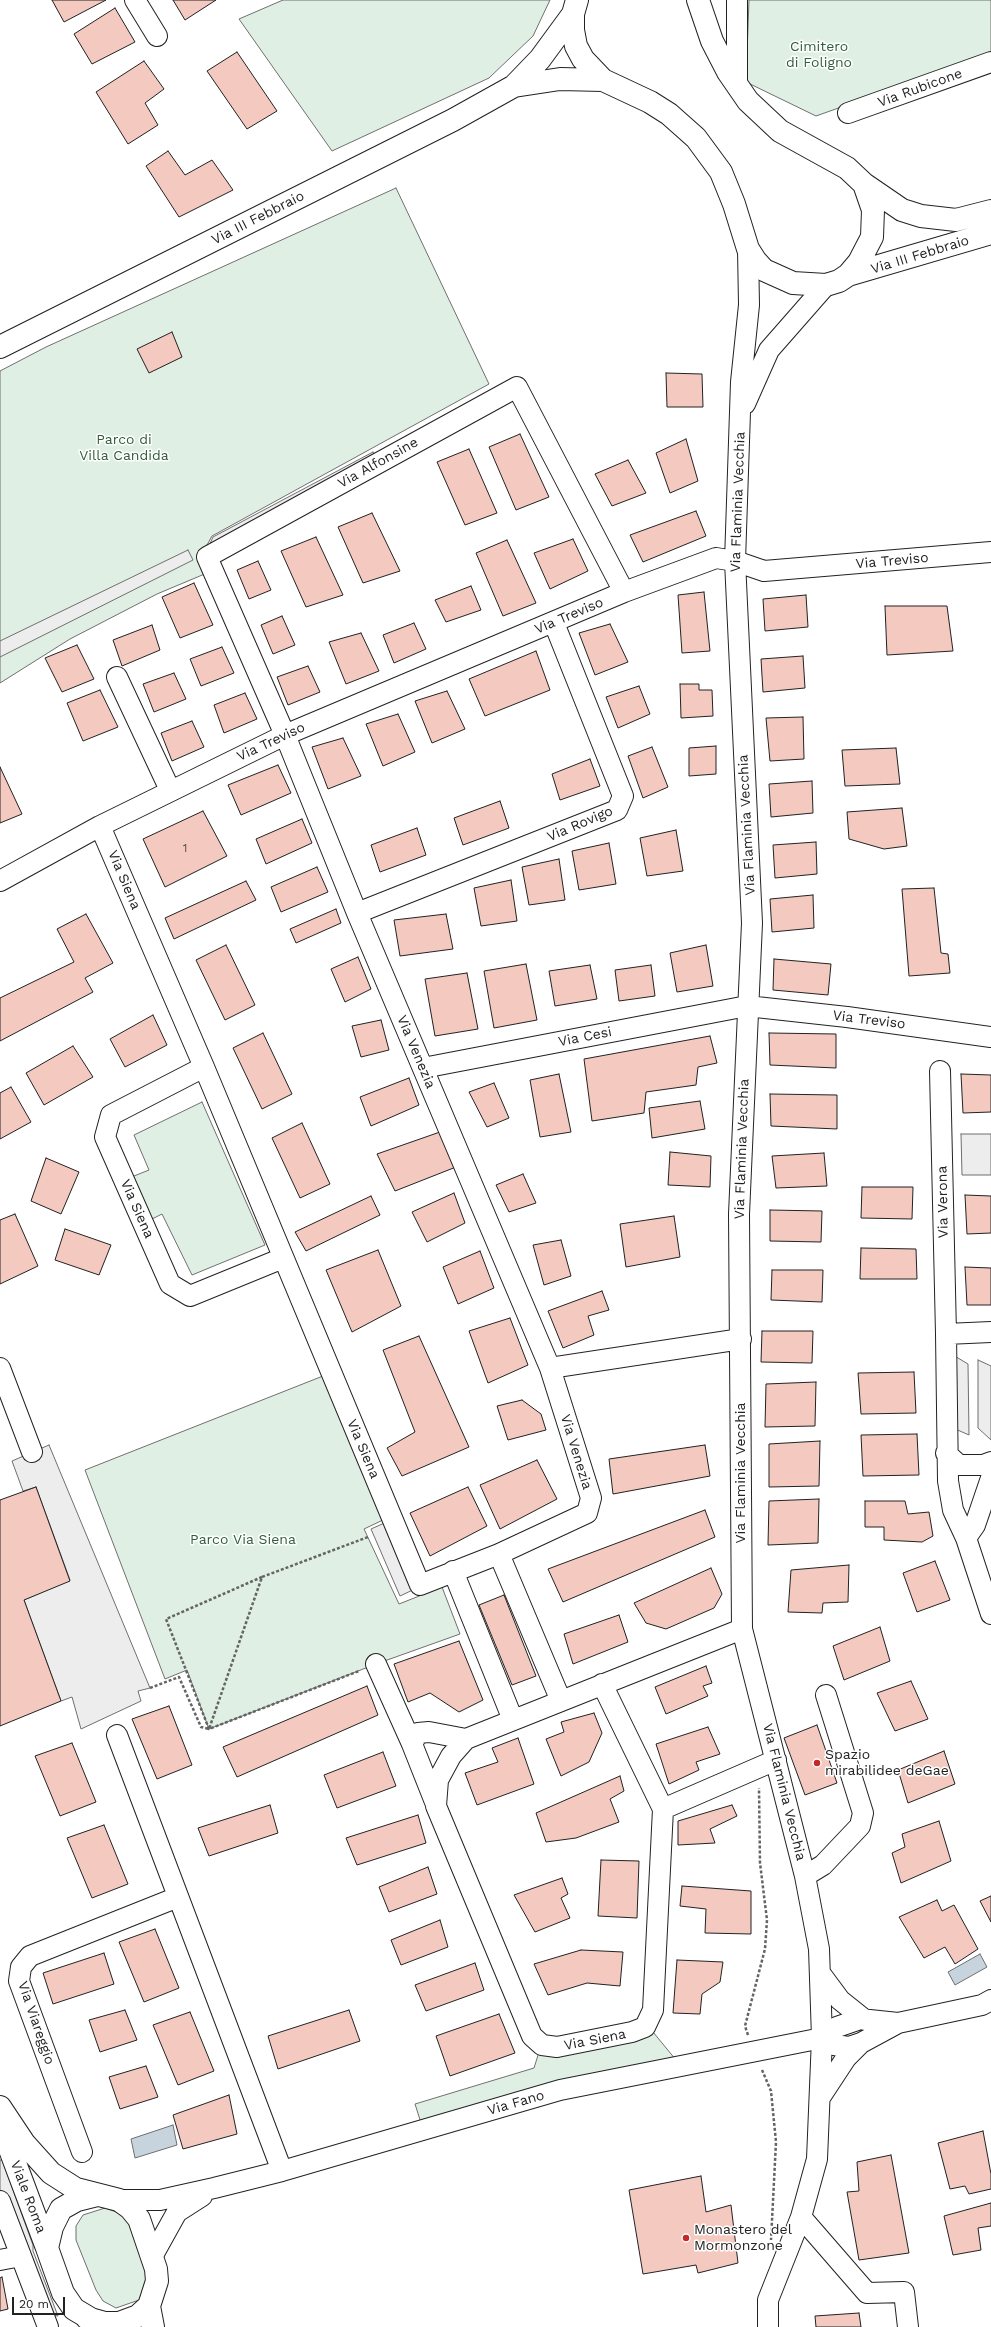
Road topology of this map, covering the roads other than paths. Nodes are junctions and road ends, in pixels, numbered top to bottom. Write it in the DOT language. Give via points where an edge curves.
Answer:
graph roads {
  1 [pos="135,0"];
  2 [pos="698,0"];
  3 [pos="736,0"];
  4 [pos="575,7"];
  5 [pos="157,36"];
  6 [pos="991,62"];
  7 [pos="603,80"];
  8 [pos="514,86"];
  9 [pos="736,86"];
  10 [pos="848,113"];
  11 [pos="864,184"];
  12 [pos="991,211"];
  13 [pos="991,233"];
  14 [pos="748,249"];
  15 [pos="848,275"];
  16 [pos="826,285"];
  17 [pos="0,347"];
  18 [pos="740,415"];
  19 [pos="991,552"];
  20 [pos="735,561"];
  21 [pos="624,592"];
  22 [pos="554,623"];
  23 [pos="117,677"];
  24 [pos="285,735"];
  25 [pos="170,790"];
  26 [pos="100,826"];
  27 [pos="0,881"];
  28 [pos="357,913"];
  29 [pos="747,1006"];
  30 [pos="991,1037"];
  31 [pos="204,1067"];
  32 [pos="423,1068"];
  33 [pos="940,1071"];
  34 [pos="283,1258"];
  35 [pos="991,1332"];
  36 [pos="946,1334"];
  37 [pos="741,1339"];
  38 [pos="0,1368"];
  39 [pos="550,1368"];
  40 [pos="32,1452"];
  41 [pos="946,1453"];
  42 [pos="991,1462"];
  43 [pos="991,1478"];
  44 [pos="966,1538"];
  45 [pos="499,1554"];
  46 [pos="475,1563"];
  47 [pos="453,1571"];
  48 [pos="991,1614"];
  49 [pos="742,1628"];
  50 [pos="376,1664"];
  51 [pos="602,1684"];
  52 [pos="826,1695"];
  53 [pos="561,1701"];
  54 [pos="513,1720"];
  55 [pos="116,1736"];
  56 [pos="466,1739"];
  57 [pos="412,1744"];
  58 [pos="776,1760"];
  59 [pos="436,1806"];
  60 [pos="663,1809"];
  61 [pos="805,1876"];
  62 [pos="178,1897"];
  63 [pos="820,1973"];
  64 [pos="991,2000"];
  65 [pos="865,2020"];
  66 [pos="898,2023"];
  67 [pos="822,2038"];
  68 [pos="861,2043"];
  69 [pos="820,2097"];
  70 [pos="0,2107"];
  71 [pos="0,2124"];
  72 [pos="82,2152"];
  73 [pos="282,2171"];
  74 [pos="214,2188"];
  75 [pos="96,2195"];
  76 [pos="119,2200"];
  77 [pos="0,2201"];
  78 [pos="801,2217"];
  79 [pos="47,2248"];
  80 [pos="21,2256"];
  81 [pos="152,2257"];
  82 [pos="0,2260"];
  83 [pos="151,2317"];
  84 [pos="96,2323"];
  85 [pos="48,2327"];
  86 [pos="768,2327"];
  87 [pos="908,2327"];
  1 -- 5 [label="street"];
  2 -- 9 [label="main road, Via Flaminia Vecchia" via="712,40"];
  3 -- 9 [label="street"];
  4 -- 7 [label="main road, Via Flaminia Vecchia" via="576,46 583,59"];
  4 -- 8 [label="main road" via="540,59"];
  6 -- 10 [label="street, Via Rubicone"];
  7 -- 8 [label="main road" via="560,79"];
  7 -- 14 [label="main road, Via Flaminia Vecchia" via="657,106 696,138 724,178"];
  8 -- 17 [label="main road, Via III Febbraio" via="446,124"];
  9 -- 11 [label="main road, Via Flaminia Vecchia" via="766,120 780,131 847,168"];
  11 -- 12 [label="main road" via="902,210 921,216 956,220"];
  11 -- 15 [label="main road, Via Flaminia Vecchia" via="873,210 872,237 867,251"];
  13 -- 15 [label="main road, Via III Febbraio"];
  14 -- 16 [label="main road, Via Flaminia Vecchia" via="764,270 776,277 793,284"];
  14 -- 18 [label="street, Via Flaminia Vecchia" via="749,304"];
  15 -- 16 [label="main road, Via Flaminia Vecchia"];
  16 -- 18 [label="street, Via Flaminia Vecchia" via="769,350"];
  18 -- 20 [label="street, Via Flaminia Vecchia"];
  19 -- 20 [label="street, Via Treviso" via="764,571"];
  20 -- 21 [label="street, Via Treviso" via="716,558"];
  20 -- 29 [label="street, Via Flaminia Vecchia" via="752,923"];
  21 -- 22 [label="street, Via Treviso"];
  21 -- 24 [label="street, Via Alfonsine" via="517,387 206,557"];
  22 -- 24 [label="street, Via Treviso"];
  22 -- 28 [label="street, Via Rovigo" via="623,796 617,810"];
  23 -- 25 [label="street"];
  24 -- 25 [label="street, Via Treviso"];
  24 -- 28 [label="street, Via Venezia"];
  25 -- 26 [label="street, Via Treviso"];
  26 -- 27 [label="street, Via Treviso"];
  26 -- 31 [label="street, Via Siena"];
  28 -- 32 [label="street, Via Venezia"];
  29 -- 30 [label="street, Via Treviso"];
  29 -- 32 [label="street, Via Cesi"];
  29 -- 37 [label="street, Via Flaminia Vecchia" via="739,1214"];
  31 -- 34 [label="street, Via Siena"];
  31 -- 34 [label="street, Via Siena" via="111,1115 105,1137 170,1284 190,1296"];
  32 -- 39 [label="street, Via Venezia"];
  33 -- 36 [label="street, Via Verona"];
  34 -- 47 [label="street, Via Siena" via="420,1585"];
  35 -- 36 [label="street"];
  36 -- 41 [label="street, Via Verona"];
  37 -- 39 [label="street"];
  37 -- 49 [label="street, Via Flaminia Vecchia"];
  38 -- 40 [label="street"];
  39 -- 45 [label="street, Via Venezia" via="591,1498 587,1513"];
  41 -- 42 [label="street" via="959,1465 983,1465"];
  41 -- 44 [label="street, Via Verona" via="953,1510"];
  43 -- 44 [label="street" via="975,1525"];
  44 -- 48 [label="street, Via Verona"];
  45 -- 46 [label="street, Via Venezia"];
  45 -- 53 [label="street"];
  46 -- 47 [label="street, Via Siena"];
  47 -- 54 [label="street"];
  49 -- 51 [label="street"];
  49 -- 58 [label="street, Via Flaminia Vecchia"];
  50 -- 57 [label="street"];
  51 -- 53 [label="street"];
  51 -- 60 [label="street"];
  52 -- 61 [label="street, Via Flaminia Vecchia" via="863,1814 860,1826 823,1865"];
  53 -- 54 [label="street, Via Siena"];
  54 -- 56 [label="street, Via Siena"];
  55 -- 62 [label="street"];
  56 -- 57 [label="street" via="429,1732 418,1733"];
  56 -- 59 [label="street, Via Siena" via="451,1756 438,1780"];
  57 -- 59 [label="street"];
  58 -- 60 [label="street"];
  58 -- 61 [label="street, Via Flaminia Vecchia"];
  59 -- 60 [label="street, Via Siena" via="532,2036 542,2045 557,2047 632,2032 644,2026 653,2010"];
  61 -- 63 [label="street, Via Flaminia Vecchia" via="819,1949"];
  62 -- 72 [label="street, Via Viareggio" via="30,1956 20,1967 19,1981"];
  62 -- 73 [label="street"];
  63 -- 65 [label="street" via="840,2000"];
  63 -- 67 [label="street, Via Flaminia Vecchia"];
  64 -- 66 [label="street" via="982,2005"];
  65 -- 66 [label="street"];
  65 -- 67 [label="street" via="837,2027"];
  66 -- 68 [label="street"];
  67 -- 68 [label="street" via="834,2045 848,2046"];
  67 -- 69 [label="street, Via Flaminia Vecchia"];
  67 -- 73 [label="street, Via Fano" via="560,2090"];
  68 -- 69 [label="street" via="846,2058"];
  69 -- 78 [label="street, Via Flaminia Vecchia" via="817,2159"];
  70 -- 75 [label="main road, Viale Roma" via="24,2143 51,2173 76,2189"];
  71 -- 79 [label="main road, Viale Roma"];
  73 -- 74 [label="street, Via Fano"];
  74 -- 76 [label="street, Via Fano" via="160,2200"];
  74 -- 81 [label="street, Via Fano" via="177,2212"];
  75 -- 76 [label="main road, Viale Roma"];
  75 -- 79 [label="main road, Viale Roma" via="77,2200 61,2210 52,2227"];
  76 -- 81 [label="main road, Viale Roma" via="139,2219"];
  77 -- 80 [label="street"];
  78 -- 86 [label="street, Via Flaminia Vecchia" via="768,2300"];
  78 -- 87 [label="street" via="867,2293 904,2292"];
  79 -- 84 [label="main road, Viale Roma" via="63,2293 74,2308"];
  80 -- 82 [label="street"];
  80 -- 85 [label="street"];
  81 -- 83 [label="main road, Viale Roma" via="157,2281"];
  83 -- 84 [label="main road, Viale Roma" via="138,2316 119,2323"];
}
